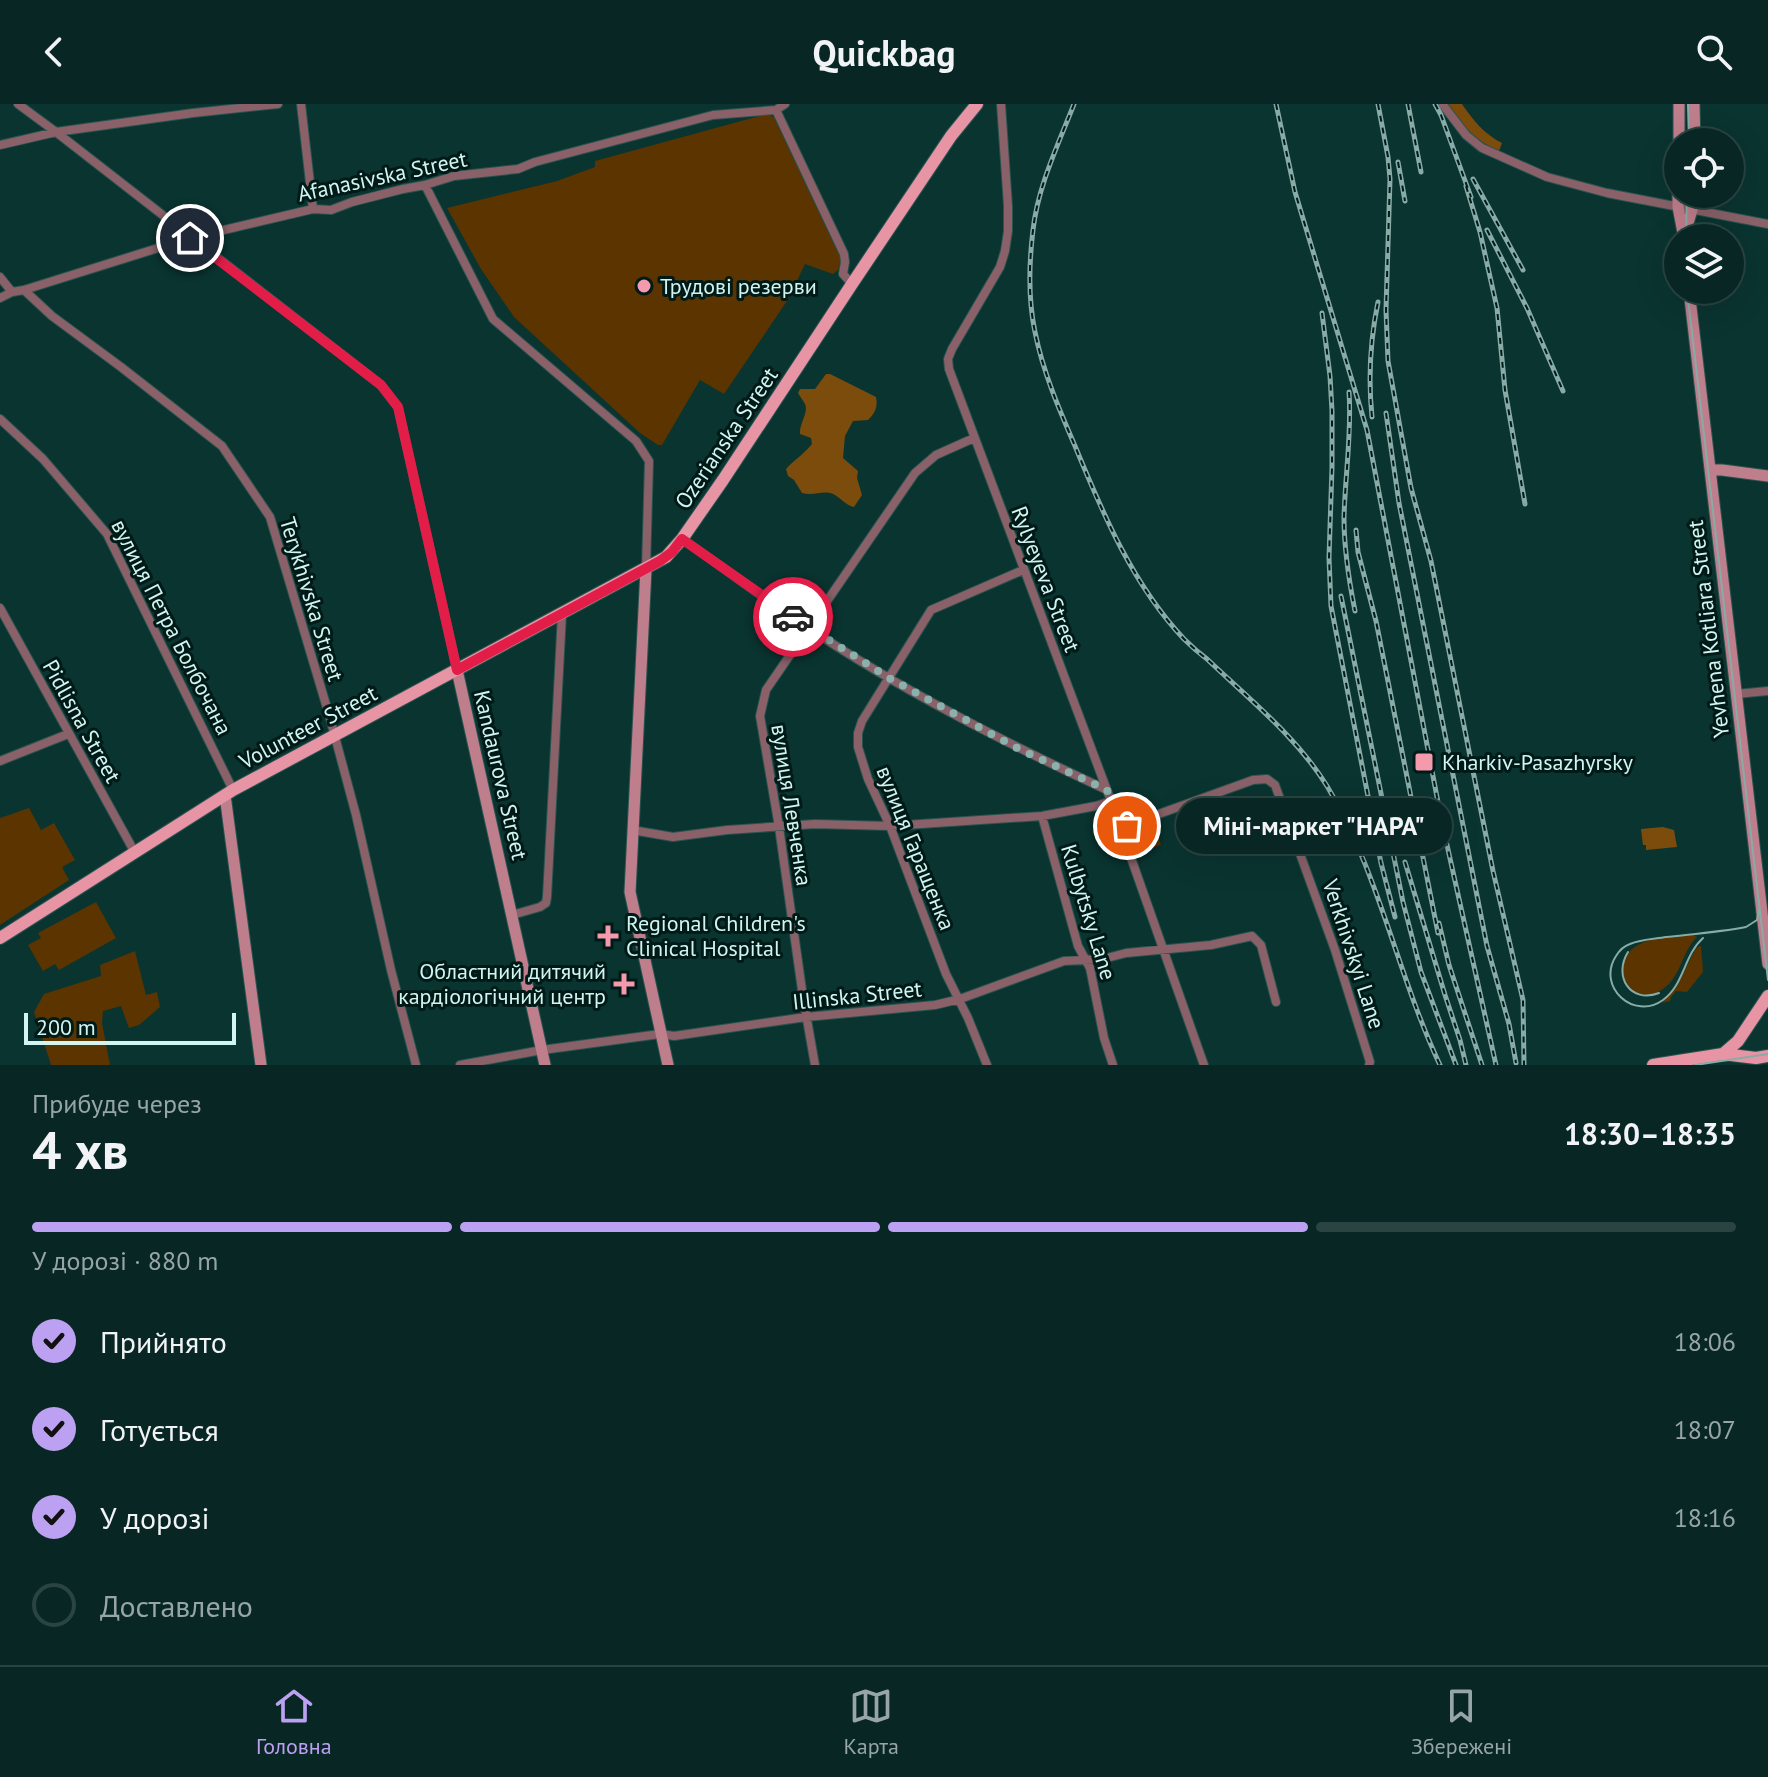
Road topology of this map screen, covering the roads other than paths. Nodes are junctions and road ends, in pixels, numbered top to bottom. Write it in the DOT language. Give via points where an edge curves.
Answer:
graph roads {
  1 [pos="18,104"];
  2 [pos="278,104"];
  3 [pos="301,104"];
  4 [pos="785,104"];
  5 [pos="977,104"];
  6 [pos="1001,104"];
  7 [pos="1679,104"];
  8 [pos="1694,104"];
  9 [pos="1443,105"];
  10 [pos="776,110"];
  11 [pos="1679,128"];
  12 [pos="1695,128"];
  13 [pos="56,132"];
  14 [pos="0,145"];
  15 [pos="425,185"];
  16 [pos="1664,204"];
  17 [pos="1683,208"];
  18 [pos="313,209"];
  19 [pos="1692,210"];
  20 [pos="1688,224"];
  21 [pos="1768,224"];
  22 [pos="190,238"];
  23 [pos="0,277"];
  24 [pos="852,284"];
  25 [pos="24,290"];
  26 [pos="12,292"];
  27 [pos="0,298"];
  28 [pos="1691,304"];
  29 [pos="0,419"];
  30 [pos="974,438"];
  31 [pos="1710,470"];
  32 [pos="1768,476"];
  33 [pos="682,539"];
  34 [pos="646,569"];
  35 [pos="1023,570"];
  36 [pos="0,608"];
  37 [pos="562,614"];
  38 [pos="807,628"];
  39 [pos="457,670"];
  40 [pos="889,678"];
  41 [pos="1768,691"];
  42 [pos="1736,694"];
  43 [pos="68,734"];
  44 [pos="334,734"];
  45 [pos="0,761"];
  46 [pos="1107,790"];
  47 [pos="229,792"];
  48 [pos="1111,801"];
  49 [pos="1042,816"];
  50 [pos="890,826"];
  51 [pos="779,827"];
  52 [pos="1120,828"];
  53 [pos="632,830"];
  54 [pos="134,851"];
  55 [pos="1764,898"];
  56 [pos="512,915"];
  57 [pos="0,938"];
  58 [pos="1164,951"];
  59 [pos="1087,960"];
  60 [pos="1768,964"];
  61 [pos="1768,996"];
  62 [pos="960,999"];
  63 [pos="1276,1002"];
  64 [pos="806,1017"];
  65 [pos="662,1034"];
  66 [pos="542,1050"];
  67 [pos="1723,1054"];
  68 [pos="1765,1059"];
  69 [pos="261,1065"];
  70 [pos="416,1065"];
  71 [pos="460,1065"];
  72 [pos="545,1065"];
  73 [pos="668,1065"];
  74 [pos="815,1065"];
  75 [pos="987,1065"];
  76 [pos="1113,1065"];
  77 [pos="1204,1065"];
  78 [pos="1369,1065"];
  79 [pos="1653,1065"];
  80 [pos="1739,1065"];
  1 -- 13 [label="street, Kandaurova Street"];
  2 -- 13 [label="street"];
  3 -- 18 [label="street"];
  4 -- 10 [label="street"];
  5 -- 24 [label="main road, Ozerianska Street"];
  6 -- 30 [label="street, Rylyeyeva Street" via="1008,206 1005,251 948,359"];
  7 -- 11 [label="main road"];
  8 -- 12 [label="main road"];
  9 -- 16 [label="street" via="1482,148 1547,177"];
  10 -- 15 [label="street, Afanasivska Street" via="713,115 518,169"];
  10 -- 24 [label="street" via="844,254 843,274"];
  13 -- 14 [label="street"];
  13 -- 22 [label="street, Kandaurova Street"];
  15 -- 18 [label="street, Afanasivska Street" via="331,210"];
  15 -- 34 [label="street" via="493,319 636,441 649,461"];
  17 -- 19 [label="street"];
  18 -- 22 [label="street, Afanasivska Street"];
  19 -- 20 [label="main road"];
  19 -- 21 [label="street"];
  22 -- 25 [label="street, Afanasivska Street"];
  22 -- 39 [label="street, Kandaurova Street" via="381,385 398,407"];
  23 -- 26 [label="street"];
  24 -- 33 [label="main road, Ozerianska Street"];
  25 -- 26 [label="street, Afanasivska Street"];
  25 -- 44 [label="street, Terykhivska Street" via="222,446 270,517"];
  26 -- 27 [label="street, Afanasivska Street"];
  28 -- 31 [label="main road, Yevhena Kotliara Street"];
  29 -- 47 [label="street, вулиця Петра Болбочана" via="43,459 107,534"];
  30 -- 35 [label="street, Rylyeyeva Street"];
  30 -- 38 [label="street, вулиця Левченка" via="936,455 915,473"];
  31 -- 32 [label="main road"];
  31 -- 42 [label="main road, Yevhena Kotliara Street"];
  33 -- 34 [label="main road, Ozerianska Street"];
  33 -- 38 [label="street"];
  34 -- 37 [label="main road, Volunteer Street"];
  34 -- 53 [label="main road"];
  35 -- 40 [label="street, вулиця Гаращенка" via="931,610"];
  35 -- 46 [label="street, Rylyeyeva Street"];
  36 -- 43 [label="street, Pidlisna Street"];
  37 -- 39 [label="main road, Volunteer Street"];
  37 -- 56 [label="street" via="547,897 540,907"];
  38 -- 40 [label="street"];
  38 -- 51 [label="street, вулиця Левченка" via="766,690 760,716"];
  39 -- 44 [label="main road, Volunteer Street"];
  39 -- 56 [label="main road, Kandaurova Street"];
  40 -- 46 [label="street"];
  40 -- 50 [label="street, вулиця Гаращенка" via="862,721 858,747"];
  41 -- 42 [label="street"];
  42 -- 55 [label="main road, Yevhena Kotliara Street"];
  43 -- 45 [label="street"];
  43 -- 54 [label="street, Pidlisna Street"];
  44 -- 47 [label="main road, Volunteer Street"];
  44 -- 70 [label="street, Terykhivska Street"];
  46 -- 48 [label="street, Rylyeyeva Street"];
  47 -- 54 [label="main road, Volunteer Street"];
  47 -- 69 [label="main road, вулиця Петра Болбочана"];
  48 -- 49 [label="street"];
  48 -- 52 [label="street, Rylyeyeva Street"];
  49 -- 50 [label="street"];
  49 -- 59 [label="street, Kulbytsky Lane" via="1078,946"];
  50 -- 51 [label="street"];
  50 -- 62 [label="street, вулиця Гаращенка"];
  51 -- 53 [label="street" via="673,837"];
  51 -- 64 [label="street, вулиця Левченка"];
  52 -- 58 [label="street, Rylyeyeva Street"];
  52 -- 78 [label="street, Verkhivskyi Lane" via="1253,780 1267,779 1275,785 1335,950"];
  53 -- 65 [label="main road" via="630,892"];
  54 -- 57 [label="main road, Volunteer Street"];
  55 -- 60 [label="main road, Yevhena Kotliara Street"];
  56 -- 66 [label="main road, Kandaurova Street"];
  58 -- 59 [label="street, Illinska Street"];
  58 -- 63 [label="street, Illinska Street" via="1252,936 1261,945"];
  58 -- 77 [label="street, Rylyeyeva Street"];
  59 -- 62 [label="street, Illinska Street" via="1064,961"];
  59 -- 76 [label="street, Kulbytsky Lane"];
  61 -- 67 [label="main road"];
  62 -- 64 [label="street, Illinska Street"];
  62 -- 75 [label="street, вулиця Гаращенка"];
  64 -- 65 [label="street, Illinska Street"];
  64 -- 74 [label="street, вулиця Левченка"];
  65 -- 66 [label="street, Illinska Street"];
  65 -- 73 [label="main road"];
  66 -- 71 [label="street, Illinska Street"];
  66 -- 72 [label="main road, Kandaurova Street"];
  67 -- 68 [label="main road"];
  67 -- 79 [label="main road"];
  68 -- 80 [label="main road"];
}
